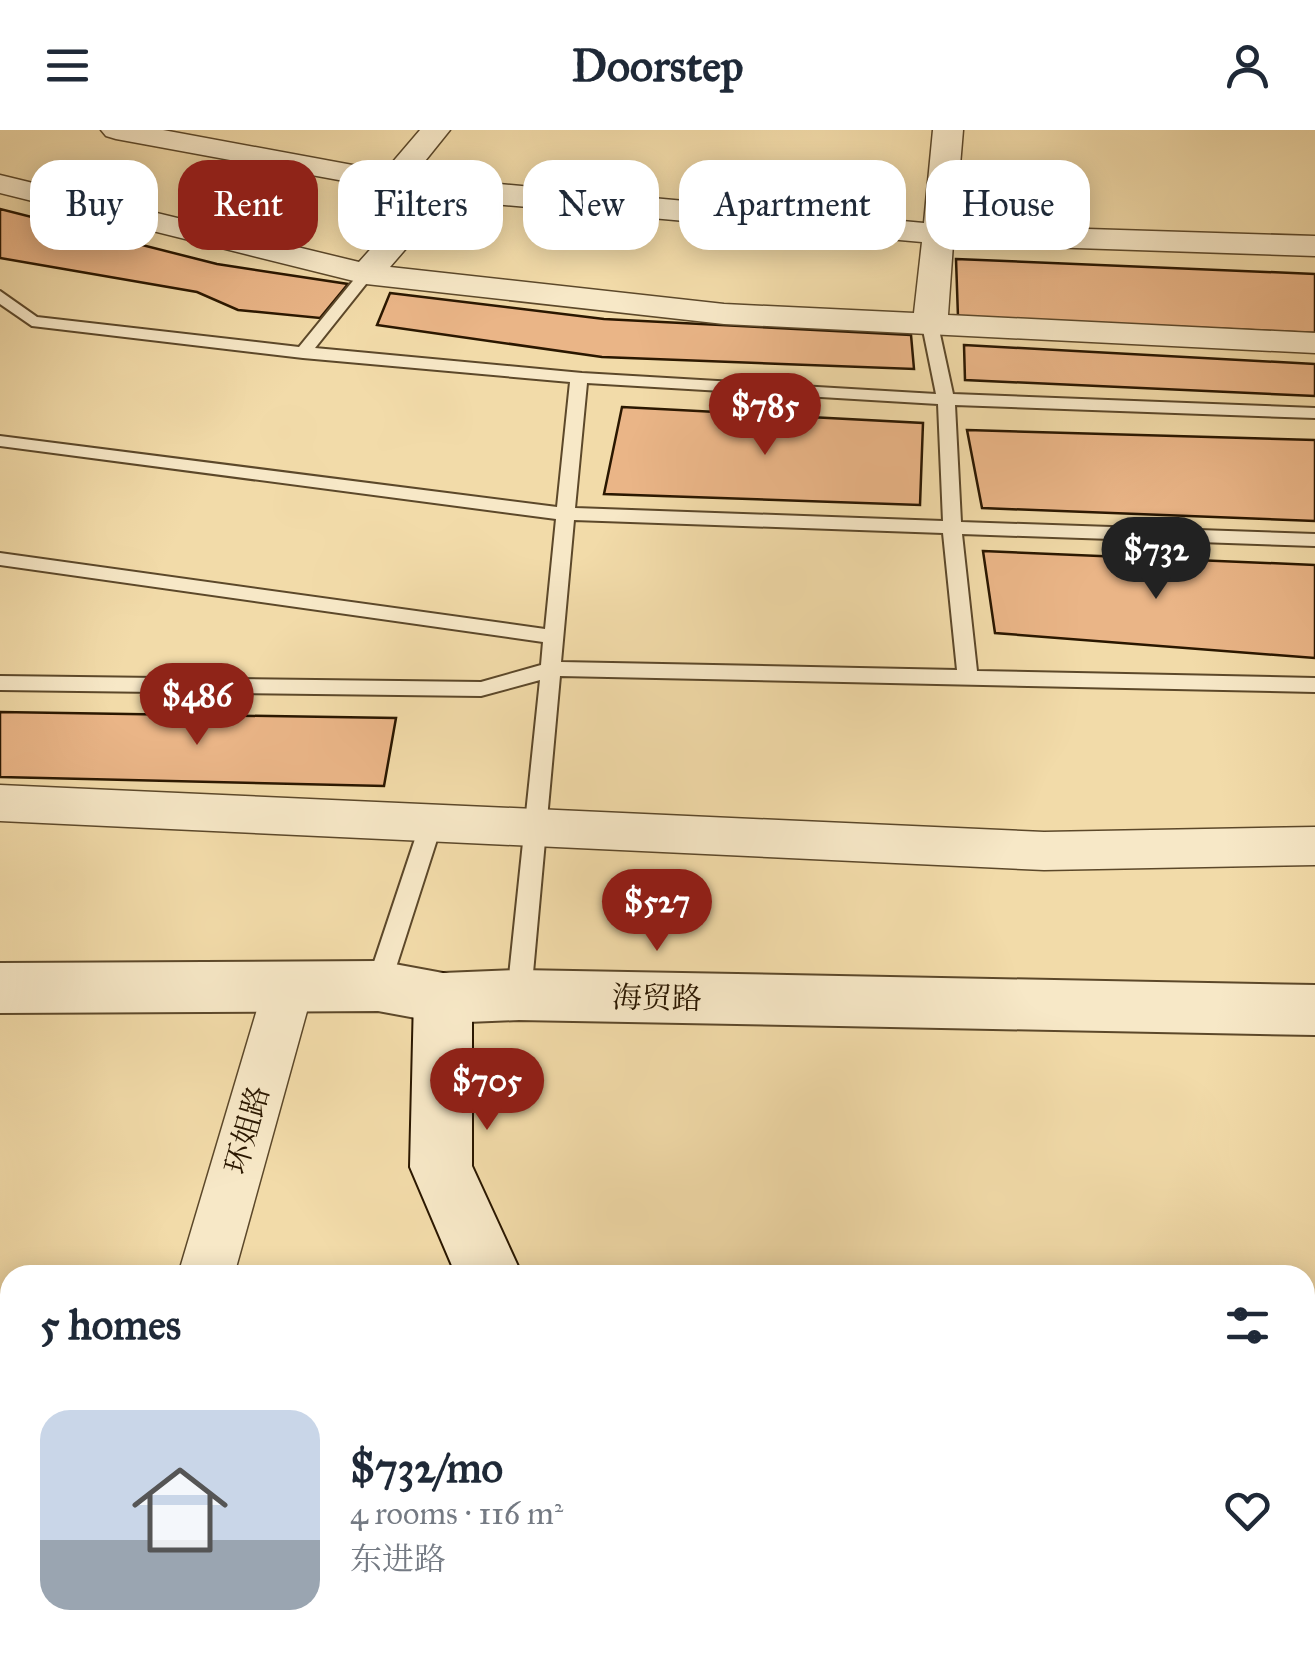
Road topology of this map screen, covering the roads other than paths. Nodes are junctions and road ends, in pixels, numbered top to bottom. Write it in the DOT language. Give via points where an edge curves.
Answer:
graph roads {
  1 [pos="116,130"];
  2 [pos="435,130"];
  3 [pos="948,130"];
  4 [pos="410,160"];
  5 [pos="945,160"];
  6 [pos="338,174"];
  7 [pos="0,184"];
  8 [pos="503,196"];
  9 [pos="926,233"];
  10 [pos="1090,239"];
  11 [pos="1315,246"];
  12 [pos="387,250"];
  13 [pos="937,250"];
  14 [pos="366,274"];
  15 [pos="3,303"];
  16 [pos="930,325"];
  17 [pos="1315,344"];
  18 [pos="303,353"];
  19 [pos="579,378"];
  20 [pos="946,400"];
  21 [pos="1315,414"];
  22 [pos="0,441"];
  23 [pos="566,514"];
  24 [pos="952,528"];
  25 [pos="1315,540"];
  26 [pos="0,559"];
  27 [pos="554,638"];
  28 [pos="551,669"];
  29 [pos="968,678"];
  30 [pos="0,683"];
  31 [pos="1315,686"];
  32 [pos="0,803"];
  33 [pos="431,824"];
  34 [pos="536,829"];
  35 [pos="1315,846"];
  36 [pos="289,986"];
  37 [pos="378,986"];
  38 [pos="0,988"];
  39 [pos="520,995"];
  40 [pos="443,998"];
  41 [pos="1315,1010"];
  42 [pos="209,1265"];
  43 [pos="485,1265"];
  1 -- 6 [label="street"];
  2 -- 4 [label="street"];
  3 -- 5 [label="street"];
  7 -- 14 [label="street"];
  8 -- 9 [label="street"];
  10 -- 11 [label="street"];
  12 -- 14 [label="street"];
  13 -- 16 [label="street"];
  14 -- 16 [label="street" via="724,314"];
  14 -- 18 [label="lane"];
  15 -- 18 [label="lane" via="32,321"];
  16 -- 17 [label="street"];
  16 -- 20 [label="lane"];
  18 -- 19 [label="lane"];
  19 -- 20 [label="lane"];
  19 -- 23 [label="lane"];
  20 -- 21 [label="lane"];
  20 -- 24 [label="lane"];
  22 -- 23 [label="lane"];
  23 -- 24 [label="lane"];
  23 -- 27 [label="lane"];
  24 -- 25 [label="lane"];
  24 -- 29 [label="lane"];
  26 -- 27 [label="lane"];
  27 -- 28 [label="lane"];
  28 -- 29 [label="lane"];
  28 -- 30 [label="lane" via="481,688"];
  28 -- 34 [label="lane"];
  29 -- 31 [label="lane"];
  32 -- 33 [label="street"];
  33 -- 34 [label="street"];
  33 -- 37 [label="lane"];
  34 -- 35 [label="street" via="1044,851"];
  34 -- 39 [label="lane"];
  36 -- 37 [label="street, 海贸路"];
  36 -- 38 [label="street, 海贸路"];
  36 -- 42 [label="street, 环姐路"];
  37 -- 40 [label="street, 海贸路"];
  39 -- 40 [label="street, 海贸路"];
  39 -- 41 [label="street, 海贸路"];
  40 -- 43 [label="street" via="441,1167"];
}
